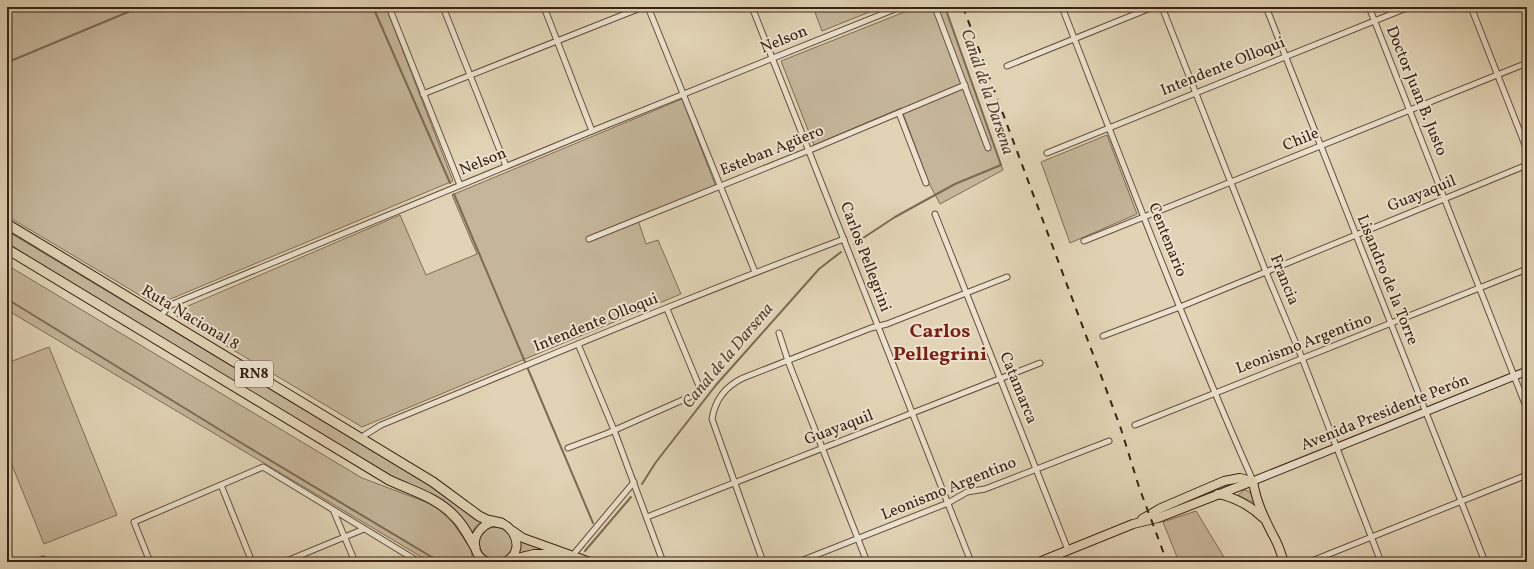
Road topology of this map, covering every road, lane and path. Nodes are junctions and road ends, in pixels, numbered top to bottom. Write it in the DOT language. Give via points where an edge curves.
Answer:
graph roads {
  1 [pos="389,7"];
  2 [pos="443,7"];
  3 [pos="544,7"];
  4 [pos="643,7"];
  5 [pos="648,7"];
  6 [pos="752,7"];
  7 [pos="900,7"];
  8 [pos="935,7"];
  9 [pos="1062,7"];
  10 [pos="1153,7"];
  11 [pos="1162,7"];
  12 [pos="1266,7"];
  13 [pos="1369,7"];
  14 [pos="1409,7"];
  15 [pos="1471,7"];
  16 [pos="1374,22"];
  17 [pos="1074,39"];
  18 [pos="557,41"];
  19 [pos="1285,56"];
  20 [pos="773,58"];
  21 [pos="1527,63"];
  22 [pos="1007,66"];
  23 [pos="470,75"];
  24 [pos="1497,75"];
  25 [pos="965,85"];
  26 [pos="1196,92"];
  27 [pos="423,94"];
  28 [pos="683,94"];
  29 [pos="1410,110"];
  30 [pos="899,113"];
  31 [pos="1108,128"];
  32 [pos="592,131"];
  33 [pos="1321,146"];
  34 [pos="988,148"];
  35 [pos="810,150"];
  36 [pos="1527,150"];
  37 [pos="1047,153"];
  38 [pos="1527,165"];
  39 [pos="506,166"];
  40 [pos="926,183"];
  41 [pos="1230,183"];
  42 [pos="460,185"];
  43 [pos="721,185"];
  44 [pos="1445,199"];
  45 [pos="935,214"];
  46 [pos="1144,218"];
  47 [pos="7,224"];
  48 [pos="1356,235"];
  49 [pos="589,239"];
  50 [pos="844,239"];
  51 [pos="1084,241"];
  52 [pos="7,249"];
  53 [pos="1527,269"];
  54 [pos="755,272"];
  55 [pos="1266,272"];
  56 [pos="1007,276"];
  57 [pos="1479,288"];
  58 [pos="967,292"];
  59 [pos="1180,308"];
  60 [pos="667,309"];
  61 [pos="160,317"];
  62 [pos="1391,324"];
  63 [pos="879,326"];
  64 [pos="779,333"];
  65 [pos="1103,336"];
  66 [pos="578,344"];
  67 [pos="1302,358"];
  68 [pos="788,361"];
  69 [pos="1040,363"];
  70 [pos="1527,371"];
  71 [pos="1514,377"];
  72 [pos="1000,378"];
  73 [pos="1214,394"];
  74 [pos="1527,409"];
  75 [pos="913,413"];
  76 [pos="1426,413"];
  77 [pos="1135,425"];
  78 [pos="614,430"];
  79 [pos="360,438"];
  80 [pos="1109,441"];
  81 [pos="568,448"];
  82 [pos="822,448"];
  83 [pos="1336,448"];
  84 [pos="1036,468"];
  85 [pos="1527,475"];
  86 [pos="1253,481"];
  87 [pos="634,482"];
  88 [pos="734,483"];
  89 [pos="221,486"];
  90 [pos="1218,494"];
  91 [pos="1461,502"];
  92 [pos="948,503"];
  93 [pos="334,512"];
  94 [pos="647,517"];
  95 [pos="1265,520"];
  96 [pos="501,523"];
  97 [pos="1133,524"];
  98 [pos="511,529"];
  99 [pos="364,530"];
  100 [pos="345,538"];
  101 [pos="1275,538"];
  102 [pos="1372,538"];
  103 [pos="858,539"];
  104 [pos="476,550"];
  105 [pos="1068,550"];
  106 [pos="572,555"];
  107 [pos="506,561"];
  108 [pos="150,562"];
  109 [pos="252,562"];
  110 [pos="284,562"];
  111 [pos="355,562"];
  112 [pos="419,562"];
  113 [pos="478,562"];
  114 [pos="487,562"];
  115 [pos="590,562"];
  116 [pos="663,562"];
  117 [pos="763,562"];
  118 [pos="798,562"];
  119 [pos="867,562"];
  120 [pos="971,562"];
  121 [pos="1039,562"];
  122 [pos="1284,562"];
  123 [pos="1309,562"];
  124 [pos="1381,562"];
  125 [pos="1485,562"];
  1 -- 27 [label="street"];
  2 -- 23 [label="street"];
  3 -- 18 [label="street"];
  4 -- 18 [label="street"];
  5 -- 28 [label="street"];
  6 -- 20 [label="street, Carlos Pellegrini"];
  7 -- 20 [label="street, Nelson"];
  8 -- 25 [label="street"];
  9 -- 17 [label="street, Centenario"];
  10 -- 17 [label="street"];
  11 -- 26 [label="street, Francia"];
  12 -- 19 [label="street, Lisandro de la Torre"];
  13 -- 16 [label="street, Doctor Juan B. Justo"];
  14 -- 16 [label="street, Intendente Olloqui"];
  15 -- 24 [label="street"];
  16 -- 19 [label="street, Intendente Olloqui"];
  16 -- 29 [label="street, Doctor Juan B. Justo"];
  17 -- 22 [label="street"];
  17 -- 31 [label="street, Centenario"];
  18 -- 23 [label="street"];
  18 -- 32 [label="street"];
  19 -- 26 [label="street, Intendente Olloqui"];
  19 -- 33 [label="street, Lisandro de la Torre"];
  20 -- 28 [label="street, Nelson"];
  20 -- 35 [label="street, Carlos Pellegrini"];
  21 -- 24 [label="street, Chile"];
  23 -- 27 [label="street"];
  23 -- 39 [label="street"];
  24 -- 29 [label="street, Chile"];
  24 -- 36 [label="street"];
  25 -- 30 [label="street, Esteban Agüero"];
  25 -- 34 [label="street"];
  26 -- 31 [label="street, Intendente Olloqui"];
  26 -- 41 [label="street, Francia"];
  27 -- 42 [label="street"];
  28 -- 32 [label="street, Nelson"];
  28 -- 43 [label="street"];
  29 -- 33 [label="street, Chile"];
  29 -- 44 [label="street, Doctor Juan B. Justo"];
  30 -- 35 [label="street, Esteban Agüero"];
  30 -- 40 [label="street"];
  31 -- 37 [label="street, Intendente Olloqui"];
  31 -- 46 [label="street, Centenario"];
  32 -- 39 [label="street, Nelson"];
  33 -- 41 [label="street, Chile"];
  33 -- 48 [label="street, Lisandro de la Torre"];
  35 -- 43 [label="street, Esteban Agüero"];
  35 -- 50 [label="street, Carlos Pellegrini"];
  38 -- 44 [label="street, Guayaquil"];
  39 -- 42 [label="street, Nelson"];
  41 -- 46 [label="street, Chile"];
  41 -- 55 [label="street, Francia"];
  42 -- 61 [label="street, Nelson" via="180,300 169,306"];
  43 -- 49 [label="street, Esteban Agüero"];
  43 -- 54 [label="street"];
  44 -- 48 [label="street, Guayaquil"];
  44 -- 57 [label="street, Doctor Juan B. Justo"];
  45 -- 58 [label="street, Catamarca"];
  46 -- 51 [label="street, Chile"];
  46 -- 59 [label="street, Centenario"];
  47 -- 61 [label="highway, Ruta Nacional 8 / RN8"];
  48 -- 55 [label="street, Guayaquil"];
  48 -- 62 [label="street, Lisandro de la Torre"];
  50 -- 54 [label="street, Intendente Olloqui"];
  50 -- 63 [label="street, Carlos Pellegrini"];
  52 -- 104 [label="highway, RN8" via="389,480 432,499 456,518"];
  53 -- 57 [label="street, Leonismo Argentino"];
  54 -- 60 [label="street, Intendente Olloqui"];
  55 -- 59 [label="street, Guayaquil"];
  55 -- 67 [label="street, Francia"];
  56 -- 58 [label="street"];
  57 -- 62 [label="street, Leonismo Argentino"];
  57 -- 71 [label="street, Doctor Juan B. Justo"];
  58 -- 63 [label="street"];
  58 -- 72 [label="street, Catamarca"];
  59 -- 65 [label="street, Guayaquil"];
  59 -- 73 [label="street, Centenario"];
  60 -- 66 [label="street, Intendente Olloqui"];
  60 -- 78 [label="street" via="699,386 698,390 694,396"];
  61 -- 79 [label="highway, Ruta Nacional 8 / RN8"];
  62 -- 67 [label="street, Leonismo Argentino"];
  62 -- 76 [label="street, Lisandro de la Torre"];
  63 -- 68 [label="street"];
  63 -- 75 [label="street, Carlos Pellegrini"];
  64 -- 68 [label="street"];
  66 -- 78 [label="street"];
  66 -- 79 [label="street, Intendente Olloqui" via="381,425"];
  67 -- 73 [label="street, Leonismo Argentino"];
  67 -- 83 [label="street, Francia"];
  68 -- 82 [label="street"];
  68 -- 88 [label="street" via="734,382 715,405 712,419"];
  69 -- 72 [label="street, Guayaquil"];
  70 -- 71 [label="main road, Avenida Presidente Perón"];
  71 -- 74 [label="street, Doctor Juan B. Justo"];
  71 -- 76 [label="main road, Avenida Presidente Perón"];
  72 -- 75 [label="street, Guayaquil"];
  72 -- 84 [label="street, Catamarca"];
  73 -- 77 [label="street, Leonismo Argentino"];
  73 -- 86 [label="street, Centenario"];
  75 -- 82 [label="street, Guayaquil"];
  75 -- 92 [label="street, Carlos Pellegrini"];
  76 -- 83 [label="main road, Avenida Presidente Perón"];
  76 -- 91 [label="street, Lisandro de la Torre"];
  78 -- 81 [label="street"];
  78 -- 87 [label="street"];
  79 -- 96 [label="highway, Ruta Nacional 8 / RN8" via="433,482 479,516"];
  80 -- 84 [label="street, Leonismo Argentino"];
  82 -- 88 [label="street, Guayaquil"];
  82 -- 103 [label="street"];
  83 -- 86 [label="main road, Avenida Presidente Perón"];
  83 -- 102 [label="street, Francia"];
  84 -- 92 [label="street, Leonismo Argentino" via="985,489 967,492"];
  84 -- 105 [label="street, Catamarca"];
  85 -- 91 [label="street"];
  86 -- 90 [label="main road, Avenida Presidente Perón"];
  86 -- 95 [label="main road" via="1254,492"];
  86 -- 97 [label="main road, Avenida Presidente Perón" via="1240,478 1224,481 1161,508"];
  86 -- 101 [label="main road" via="1259,490"];
  87 -- 94 [label="street"];
  87 -- 106 [label="street"];
  88 -- 94 [label="street, Guayaquil"];
  88 -- 117 [label="street"];
  89 -- 93 [label="street" via="263,468"];
  89 -- 108 [label="street" via="134,522"];
  89 -- 109 [label="street"];
  90 -- 95 [label="main road" via="1238,501"];
  90 -- 97 [label="main road, Avenida Presidente Perón" via="1158,518"];
  91 -- 102 [label="street"];
  91 -- 125 [label="street, Lisandro de la Torre"];
  92 -- 103 [label="street, Leonismo Argentino"];
  92 -- 120 [label="street, Carlos Pellegrini"];
  93 -- 99 [label="street"];
  93 -- 100 [label="street"];
  94 -- 116 [label="street"];
  95 -- 101 [label="main road"];
  96 -- 98 [label="main road, RN8"];
  96 -- 104 [label="main road" via="489,523 480,530 476,535"];
  97 -- 105 [label="main road, Avenida Presidente Perón"];
  98 -- 106 [label="main road, RN8" via="523,538"];
  98 -- 107 [label="main road, RN8" via="516,546 512,557"];
  99 -- 100 [label="street"];
  99 -- 112 [label="street"];
  100 -- 110 [label="street"];
  100 -- 111 [label="street"];
  101 -- 122 [label="main road"];
  102 -- 123 [label="street"];
  102 -- 124 [label="street, Francia"];
  103 -- 118 [label="street, Leonismo Argentino"];
  103 -- 119 [label="street"];
  104 -- 113 [label="street"];
  104 -- 114 [label="main road, RN8"];
  105 -- 121 [label="main road, Avenida Presidente Perón"];
  106 -- 107 [label="main road, RN8" via="534,554"];
  106 -- 115 [label="main road, RN8"];
}
